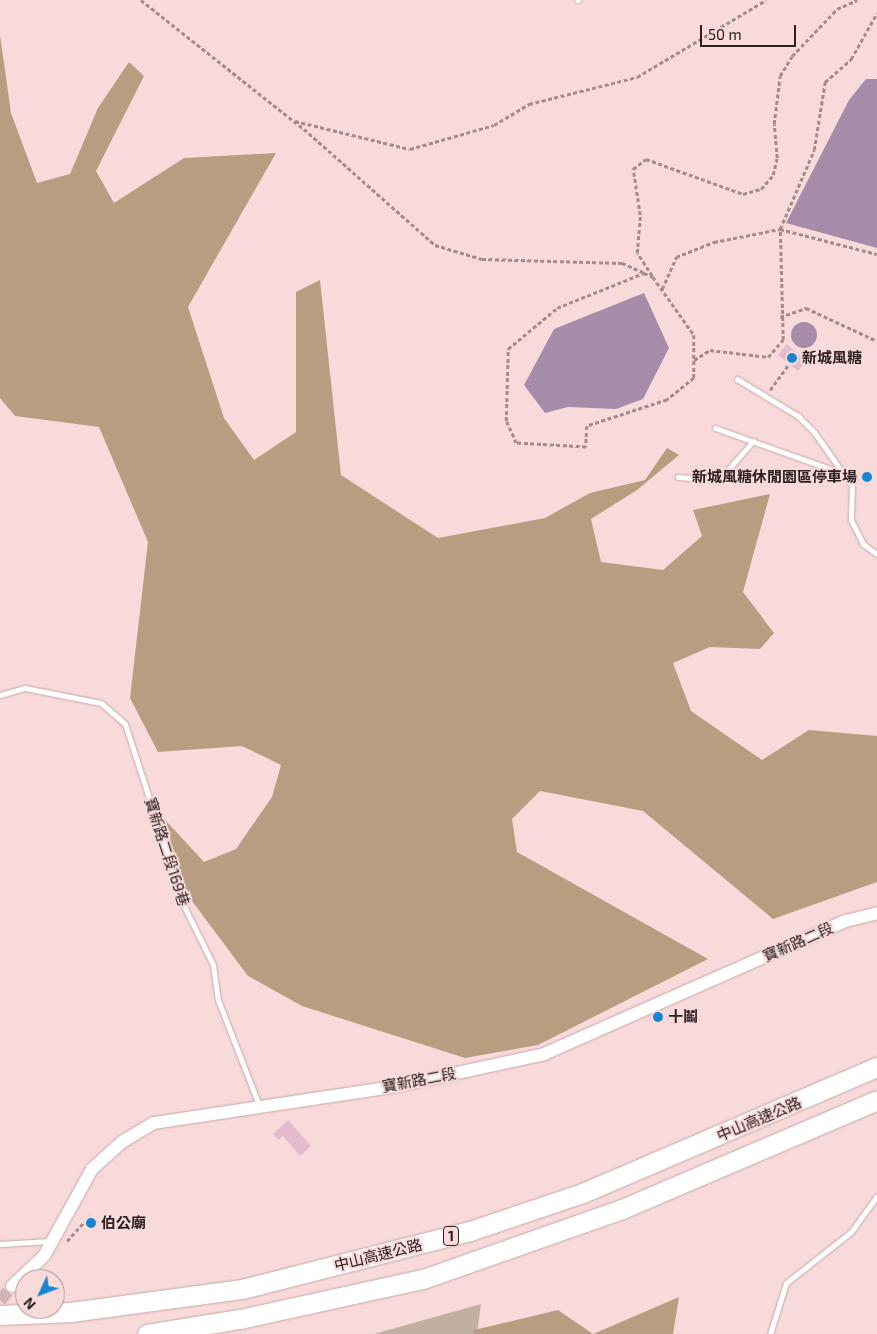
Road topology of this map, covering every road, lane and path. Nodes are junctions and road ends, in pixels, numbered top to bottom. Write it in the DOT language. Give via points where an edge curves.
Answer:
graph roads {
  1 [pos="141,0"];
  2 [pos="766,0"];
  3 [pos="856,0"];
  4 [pos="877,13"];
  5 [pos="292,120"];
  6 [pos="780,229"];
  7 [pos="877,254"];
  8 [pos="644,273"];
  9 [pos="653,277"];
  10 [pos="662,289"];
  11 [pos="780,317"];
  12 [pos="877,342"];
  13 [pos="694,360"];
  14 [pos="789,364"];
  15 [pos="737,379"];
  16 [pos="766,395"];
  17 [pos="715,428"];
  18 [pos="753,441"];
  19 [pos="844,474"];
  20 [pos="678,477"];
  21 [pos="877,554"];
  22 [pos="0,695"];
  23 [pos="877,913"];
  24 [pos="877,1067"];
  25 [pos="877,1100"];
  26 [pos="259,1105"];
  27 [pos="877,1196"];
  28 [pos="53,1241"];
  29 [pos="0,1244"];
  30 [pos="12,1286"];
  31 [pos="0,1315"];
  32 [pos="147,1334"];
  33 [pos="770,1334"];
  1 -- 5 [label="path"];
  2 -- 5 [label="path" via="637,77 529,104 494,125 410,149"];
  3 -- 9 [label="path" via="837,9 792,56 780,76 774,124 777,158 773,175 761,189 743,194 646,159 633,170 640,216 637,253"];
  4 -- 6 [label="path" via="851,59 825,82 814,150"];
  5 -- 8 [label="path" via="435,245 482,259 622,263"];
  6 -- 7 [label="path"];
  6 -- 10 [label="path" via="714,242 676,257"];
  6 -- 11 [label="path"];
  8 -- 9 [label="path"];
  8 -- 13 [label="path" via="557,308 508,349 506,421 516,443 586,447 587,426 667,400 694,378"];
  9 -- 10 [label="path"];
  10 -- 13 [label="path" via="694,335"];
  11 -- 12 [label="path" via="806,308"];
  11 -- 13 [label="path" via="783,340 768,356 710,350"];
  14 -- 16 [label="path"];
  15 -- 16 [label="lane"];
  16 -- 19 [label="lane" via="814,432"];
  17 -- 18 [label="lane"];
  18 -- 19 [label="lane"];
  18 -- 20 [label="lane" via="719,480"];
  19 -- 21 [label="lane" via="852,486 851,520 863,544"];
  22 -- 26 [label="lane, 寶新路二段169巷" via="25,688 100,703 125,724 184,906 213,965 218,1000"];
  23 -- 26 [label="street, 寶新路二段" via="846,921 544,1054 392,1087"];
  24 -- 31 [label="highway, 中山高速公路 / 1" via="586,1192 470,1231 224,1292 71,1312"];
  25 -- 32 [label="highway, 中山高速公路 / 1" via="622,1209 426,1278 240,1319"];
  26 -- 28 [label="street, 寶新路二段" via="154,1123 122,1142 92,1169"];
  27 -- 33 [label="lane" via="851,1232 786,1283"];
  28 -- 29 [label="lane"];
  28 -- 30 [label="street, 寶新路二段" via="44,1256"];
}
